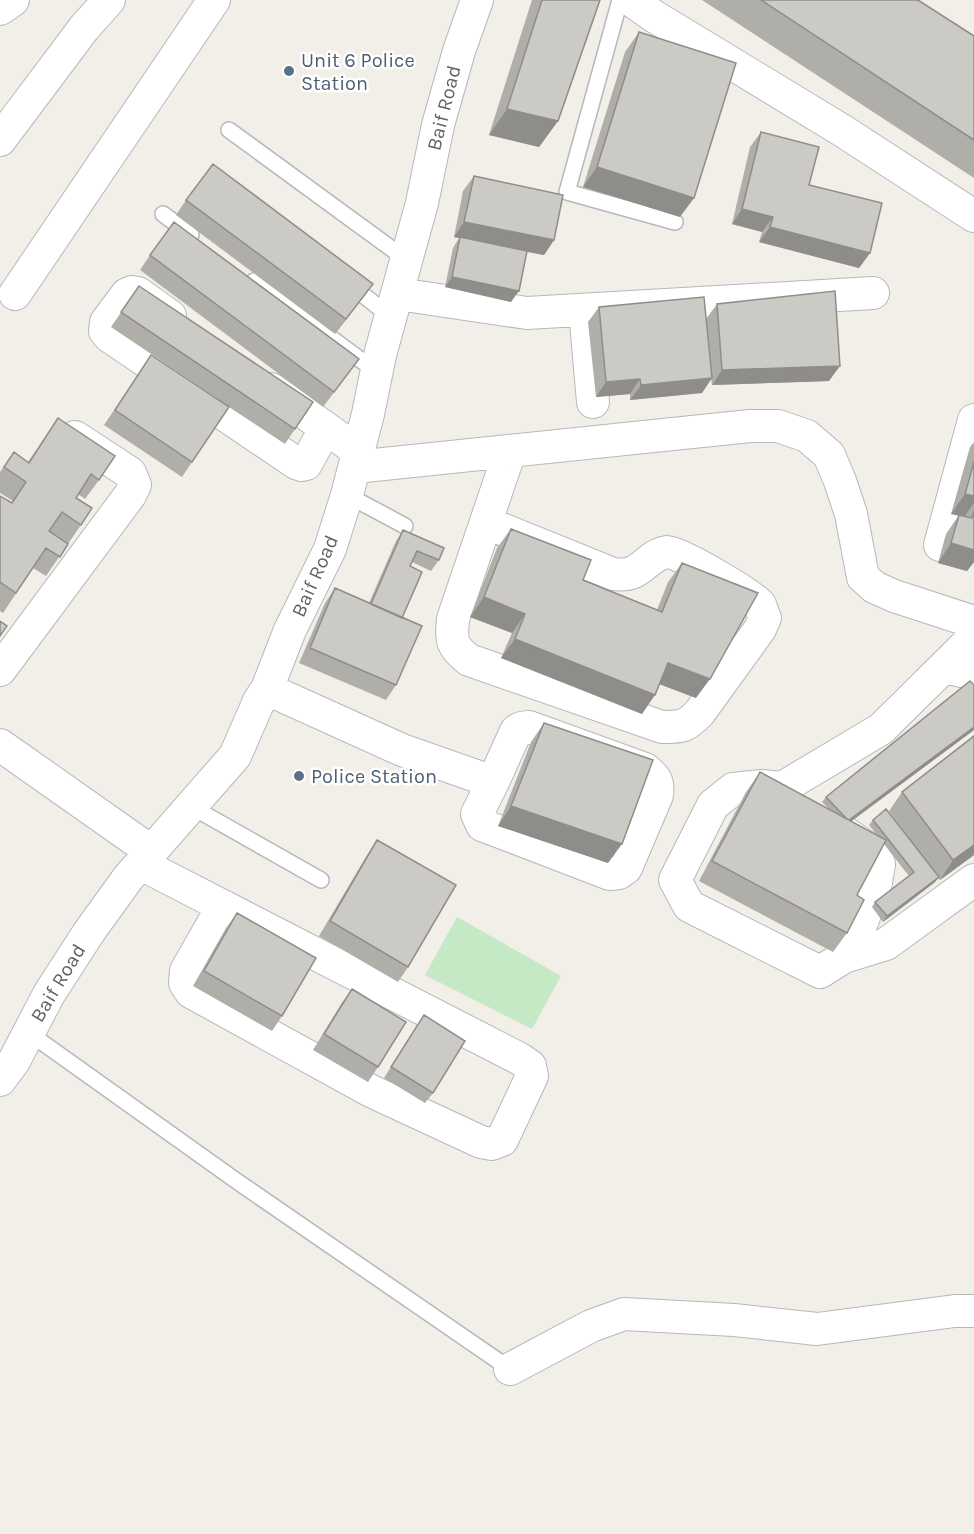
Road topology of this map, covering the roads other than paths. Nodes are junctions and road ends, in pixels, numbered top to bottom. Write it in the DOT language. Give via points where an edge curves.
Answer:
graph roads {
  1 [pos="13,0"];
  2 [pos="109,0"];
  3 [pos="214,0"];
  4 [pos="477,0"];
  5 [pos="620,0"];
  6 [pos="631,0"];
  7 [pos="0,9"];
  8 [pos="229,130"];
  9 [pos="0,140"];
  10 [pos="163,214"];
  11 [pos="974,216"];
  12 [pos="675,222"];
  13 [pos="201,242"];
  14 [pos="407,260"];
  15 [pos="238,270"];
  16 [pos="334,273"];
  17 [pos="873,293"];
  18 [pos="15,294"];
  19 [pos="394,306"];
  20 [pos="585,310"];
  21 [pos="194,334"];
  22 [pos="377,372"];
  23 [pos="250,374"];
  24 [pos="593,402"];
  25 [pos="974,420"];
  26 [pos="325,429"];
  27 [pos="71,434"];
  28 [pos="510,450"];
  29 [pos="353,471"];
  30 [pos="488,523"];
  31 [pos="405,526"];
  32 [pos="940,546"];
  33 [pos="974,622"];
  34 [pos="974,638"];
  35 [pos="0,670"];
  36 [pos="959,670"];
  37 [pos="267,689"];
  38 [pos="0,745"];
  39 [pos="493,782"];
  40 [pos="782,788"];
  41 [pos="192,807"];
  42 [pos="146,858"];
  43 [pos="321,880"];
  44 [pos="974,880"];
  45 [pos="223,906"];
  46 [pos="844,957"];
  47 [pos="17,1039"];
  48 [pos="0,1080"];
  49 [pos="974,1311"];
  50 [pos="510,1369"];
  1 -- 7 [label="street"];
  2 -- 9 [label="street"];
  3 -- 18 [label="street"];
  4 -- 14 [label="street, Baif Road" via="438,125"];
  5 -- 12 [label="lane" via="567,192"];
  6 -- 11 [label="street"];
  8 -- 14 [label="lane"];
  10 -- 13 [label="lane"];
  14 -- 19 [label="street, Baif Road"];
  15 -- 22 [label="lane"];
  16 -- 19 [label="lane"];
  17 -- 20 [label="street"];
  19 -- 20 [label="street" via="527,313"];
  19 -- 22 [label="street, Baif Road"];
  20 -- 24 [label="street"];
  21 -- 26 [label="street" via="132,292 106,322 105,331 296,464 306,464"];
  22 -- 29 [label="street, Baif Road"];
  23 -- 26 [label="street"];
  25 -- 32 [label="street"];
  26 -- 29 [label="street"];
  27 -- 35 [label="street" via="130,473 135,485"];
  28 -- 29 [label="street"];
  28 -- 30 [label="street"];
  28 -- 33 [label="street" via="750,426 778,426 807,436 829,455 840,481 851,514 862,577 894,596"];
  29 -- 31 [label="lane"];
  29 -- 37 [label="street, Baif Road" via="330,549 290,630"];
  30 -- 30 [label="street" via="453,619 452,634 456,650 495,671 662,727 681,727 700,712 765,618 760,605 747,595 684,556 662,554 633,574 613,574"];
  34 -- 36 [label="street"];
  36 -- 40 [label="street" via="881,729"];
  37 -- 39 [label="street" via="402,750"];
  37 -- 41 [label="street, Baif Road" via="235,756"];
  38 -- 42 [label="street"];
  39 -- 39 [label="street" via="477,814 482,825 610,874 626,868 658,785 645,769 529,727 516,731"];
  40 -- 46 [label="street" via="869,849 879,864 860,927"];
  40 -- 46 [label="street" via="733,789 713,805 675,880 688,906 820,972"];
  41 -- 42 [label="street, Baif Road"];
  41 -- 43 [label="lane"];
  42 -- 45 [label="street"];
  42 -- 47 [label="street, Baif Road" via="89,932"];
  44 -- 46 [label="street" via="886,944"];
  45 -- 45 [label="street" via="186,971 185,983 191,992 371,1091 481,1142 492,1144 502,1140 532,1076 530,1066"];
  47 -- 48 [label="street, Baif Road"];
  47 -- 50 [label="lane" via="238,1182"];
  49 -- 50 [label="street" via="818,1329 624,1314 591,1326"];
}
